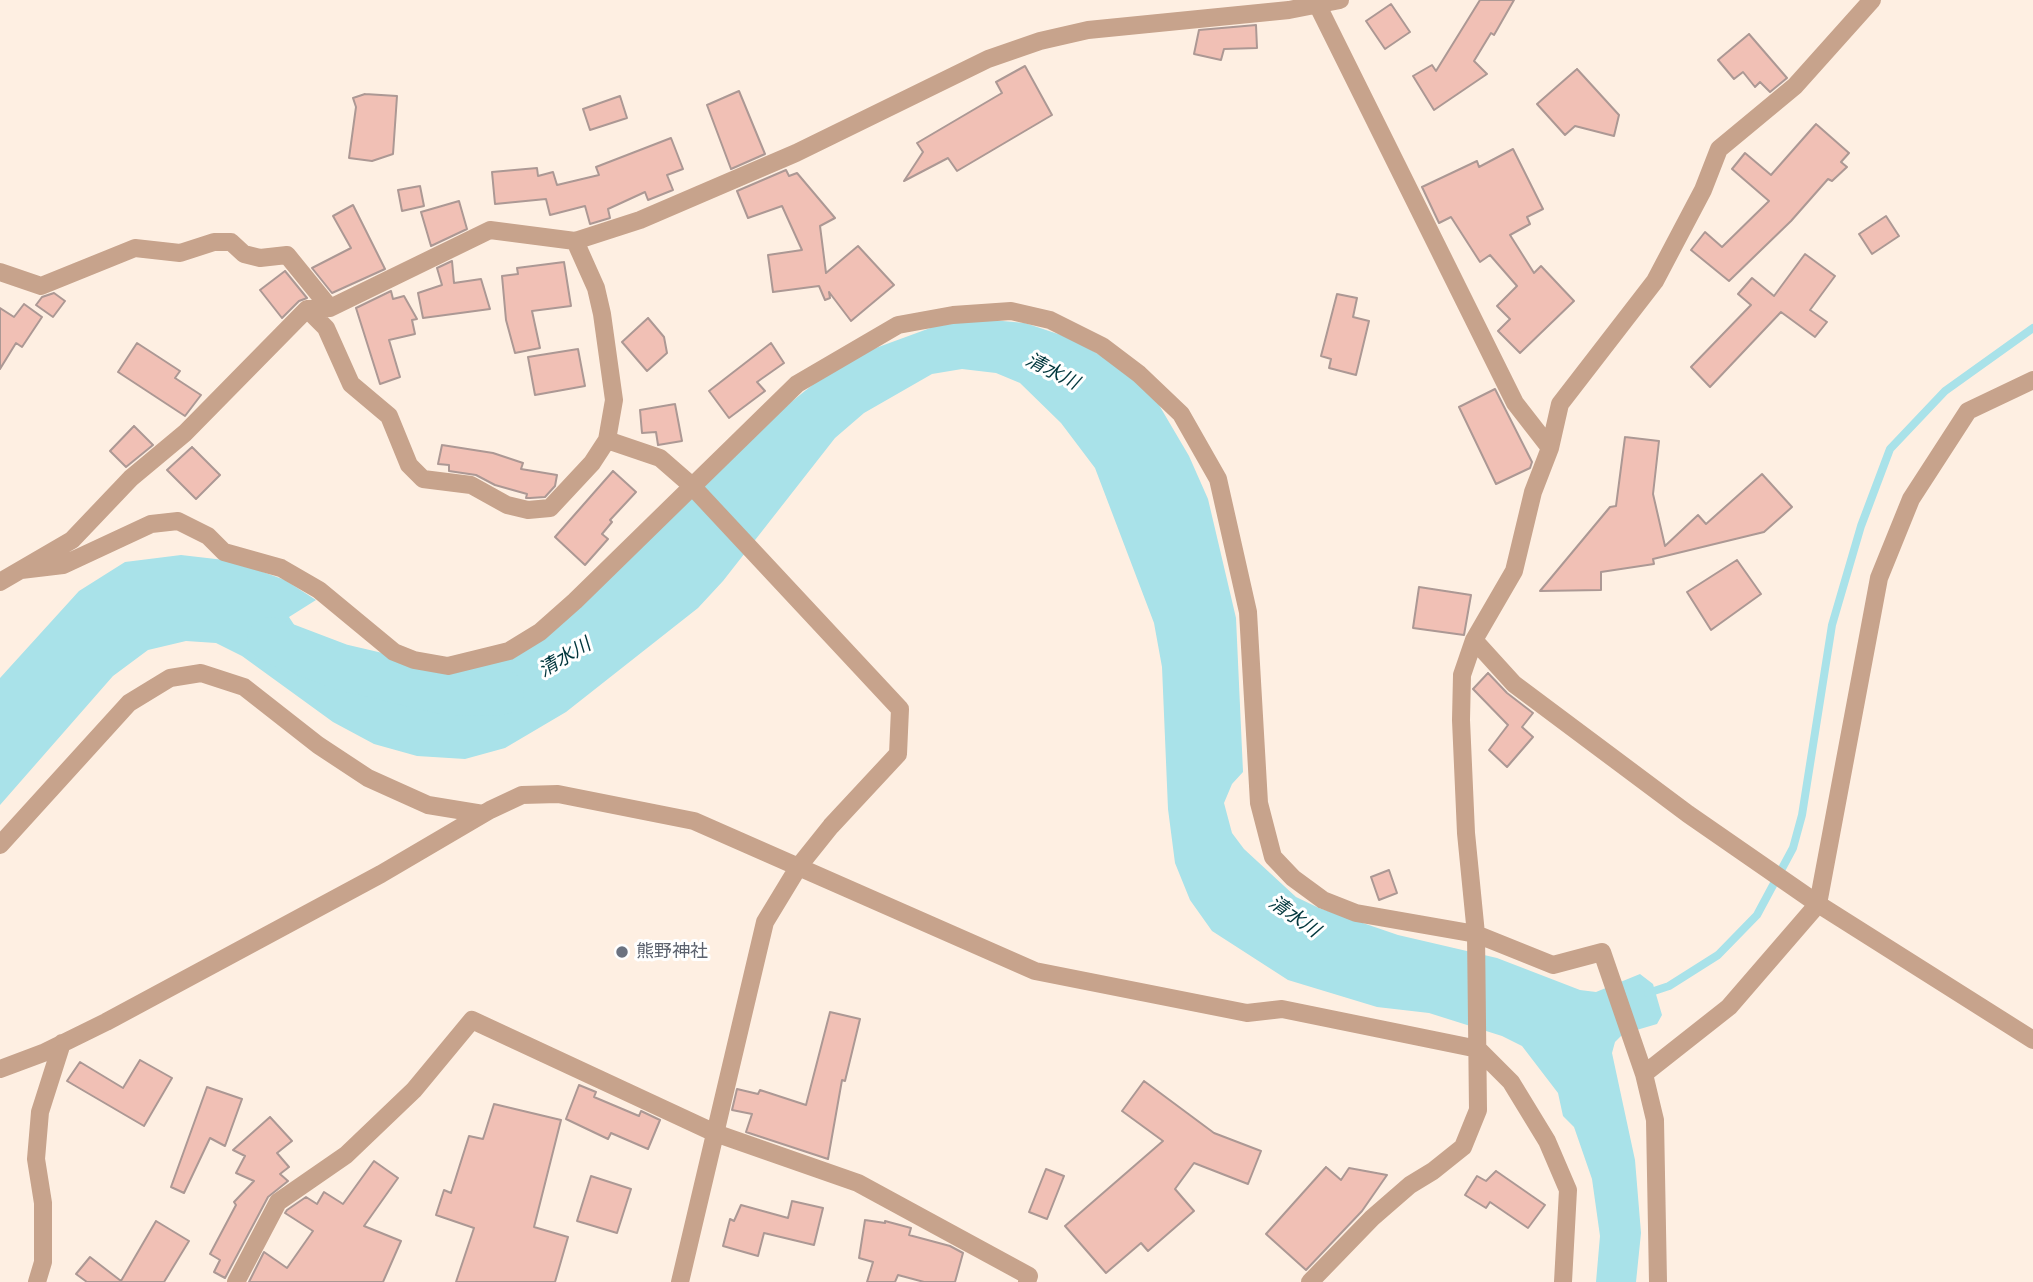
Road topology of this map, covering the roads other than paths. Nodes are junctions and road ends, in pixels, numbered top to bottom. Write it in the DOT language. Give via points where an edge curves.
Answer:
graph roads {
  1 [pos="1340,0"];
  2 [pos="1872,0"];
  3 [pos="1318,6"];
  4 [pos="575,241"];
  5 [pos="0,272"];
  6 [pos="330,308"];
  7 [pos="307,309"];
  8 [pos="2033,380"];
  9 [pos="607,440"];
  10 [pos="1550,448"];
  11 [pos="691,485"];
  12 [pos="21,570"];
  13 [pos="0,582"];
  14 [pos="1474,640"];
  15 [pos="483,814"];
  16 [pos="0,845"];
  17 [pos="799,866"];
  18 [pos="1818,904"];
  19 [pos="1476,934"];
  20 [pos="2033,1040"];
  21 [pos="62,1043"];
  22 [pos="1478,1049"];
  23 [pos="0,1069"];
  24 [pos="1644,1074"];
  25 [pos="715,1133"];
  26 [pos="37,1282"];
  27 [pos="236,1282"];
  28 [pos="680,1282"];
  29 [pos="1027,1282"];
  30 [pos="1310,1282"];
  31 [pos="1563,1282"];
  32 [pos="1658,1282"];
  1 -- 3 [label="street"];
  2 -- 10 [label="street" via="1795,86 1719,149 1655,281 1560,404"];
  3 -- 4 [label="street" via="1088,30 1040,41 924,88 770,165 640,220"];
  3 -- 10 [label="street" via="1515,403"];
  4 -- 6 [label="street" via="490,230"];
  4 -- 9 [label="street" via="602,314 614,400"];
  5 -- 6 [label="street" via="41,286 135,248 180,253 214,242 231,242 244,254 260,258 287,255"];
  6 -- 7 [label="street"];
  7 -- 9 [label="street" via="326,328 351,384 389,416 410,465 423,479 471,485 507,505 528,510 550,508"];
  7 -- 12 [label="street" via="72,540"];
  8 -- 18 [label="street" via="1968,411 1911,499 1879,578"];
  9 -- 11 [label="street" via="660,458"];
  10 -- 14 [label="street" via="1514,571"];
  11 -- 12 [label="street" via="540,632 509,651 448,666 394,652 319,590 281,568 224,552 208,536 178,521 151,524 63,565"];
  11 -- 17 [label="street" via="900,709 898,754"];
  11 -- 19 [label="street" via="797,384 898,326 953,315 1011,311 1050,320 1102,346 1181,414 1218,479 1248,612 1259,803 1273,857 1323,900 1356,913"];
  12 -- 13 [label="street"];
  14 -- 18 [label="street" via="1514,684"];
  14 -- 19 [label="street" via="1462,675 1461,720"];
  15 -- 16 [label="street" via="428,805 368,778 244,687 201,673 170,678 129,703"];
  15 -- 17 [label="street" via="522,795 558,794 694,821"];
  15 -- 21 [label="street"];
  17 -- 22 [label="street" via="1035,971 1247,1013 1282,1009"];
  17 -- 25 [label="street" via="765,922"];
  18 -- 20 [label="street"];
  18 -- 24 [label="street" via="1729,1007"];
  19 -- 22 [label="street"];
  19 -- 24 [label="street" via="1553,965 1602,952"];
  21 -- 23 [label="street"];
  21 -- 26 [label="street" via="40,1112 36,1159 43,1203 43,1262"];
  22 -- 30 [label="street" via="1478,1110 1463,1147 1372,1217"];
  22 -- 31 [label="street" via="1511,1082 1547,1141 1568,1191"];
  24 -- 32 [label="street" via="1656,1120"];
  25 -- 27 [label="street" via="472,1020 414,1090 346,1155 278,1202"];
  25 -- 28 [label="street"];
  25 -- 29 [label="street" via="858,1183 1029,1276"];
}
